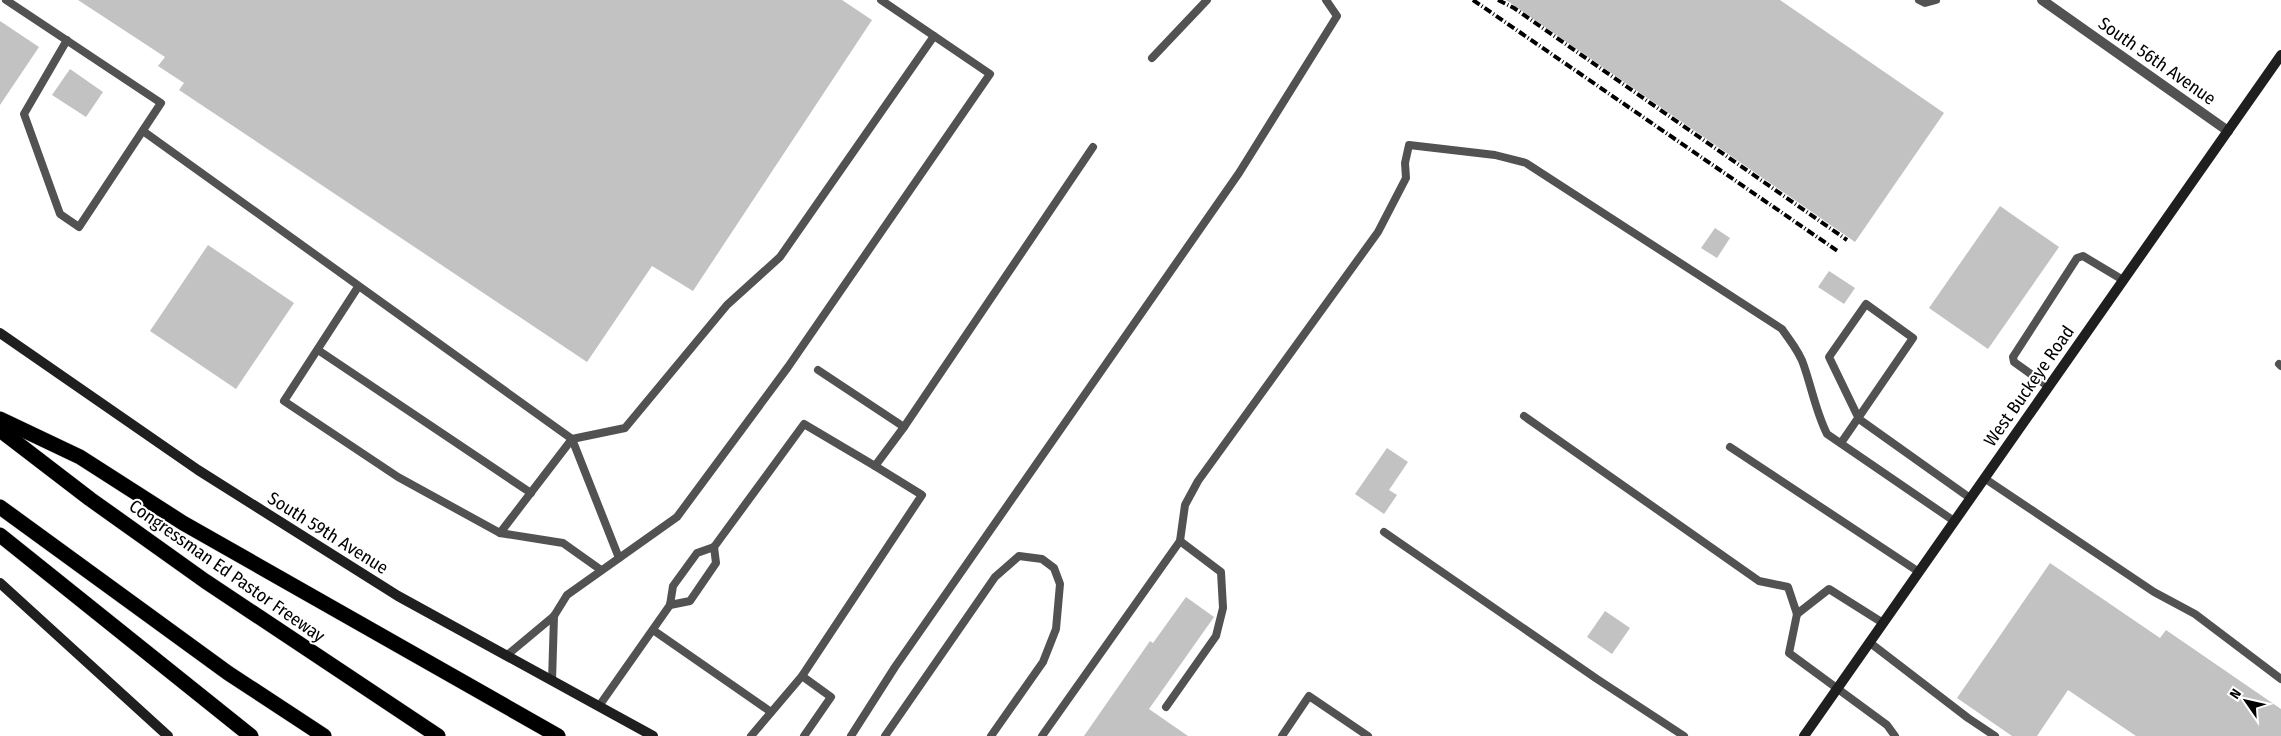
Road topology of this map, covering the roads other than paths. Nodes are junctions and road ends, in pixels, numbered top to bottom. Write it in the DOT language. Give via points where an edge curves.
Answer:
graph roads {
  1 [pos="6,0"];
  2 [pos="881,0"];
  3 [pos="1207,0"];
  4 [pos="1326,0"];
  5 [pos="1919,0"];
  6 [pos="1936,0"];
  7 [pos="2042,0"];
  8 [pos="934,36"];
  9 [pos="67,40"];
  10 [pos="2281,55"];
  11 [pos="1152,58"];
  12 [pos="143,131"];
  13 [pos="2228,131"];
  14 [pos="1093,147"];
  15 [pos="2123,280"];
  16 [pos="358,287"];
  17 [pos="0,333"];
  18 [pos="318,350"];
  19 [pos="818,370"];
  20 [pos="2049,387"];
  21 [pos="1524,416"];
  22 [pos="0,419"];
  23 [pos="1859,419"];
  24 [pos="904,427"];
  25 [pos="0,430"];
  26 [pos="572,439"];
  27 [pos="1840,443"];
  28 [pos="1730,447"];
  29 [pos="875,466"];
  30 [pos="1984,478"];
  31 [pos="531,493"];
  32 [pos="1970,498"];
  33 [pos="0,507"];
  34 [pos="1954,521"];
  35 [pos="1384,532"];
  36 [pos="500,533"];
  37 [pos="0,534"];
  38 [pos="1180,542"];
  39 [pos="714,548"];
  40 [pos="619,558"];
  41 [pos="602,570"];
  42 [pos="1918,572"];
  43 [pos="0,583"];
  44 [pos="670,605"];
  45 [pos="1797,614"];
  46 [pos="554,616"];
  47 [pos="1882,623"];
  48 [pos="653,630"];
  49 [pos="1870,642"];
  50 [pos="506,656"];
  51 [pos="802,676"];
  52 [pos="2281,679"];
  53 [pos="552,681"];
  54 [pos="1836,689"];
  55 [pos="599,706"];
  56 [pos="1166,707"];
  57 [pos="771,712"];
  58 [pos="168,736"];
  59 [pos="252,736"];
  60 [pos="324,736"];
  61 [pos="438,736"];
  62 [pos="558,736"];
  63 [pos="653,736"];
  64 [pos="751,736"];
  65 [pos="804,736"];
  66 [pos="851,736"];
  67 [pos="885,736"];
  68 [pos="992,736"];
  69 [pos="1042,736"];
  70 [pos="1282,736"];
  71 [pos="1368,736"];
  72 [pos="1684,736"];
  73 [pos="1804,736"];
  74 [pos="1895,736"];
  75 [pos="1995,736"];
  1 -- 9 [label="lane"];
  2 -- 8 [label="lane"];
  3 -- 11 [label="lane"];
  4 -- 66 [label="lane" via="1337,16 1239,174 895,667"];
  5 -- 6 [label="lane" via="1925,3"];
  7 -- 13 [label="street, South 56th Avenue"];
  8 -- 26 [label="lane" via="780,257 727,305 625,428"];
  8 -- 40 [label="lane" via="990,74 788,367 677,517"];
  9 -- 12 [label="lane" via="161,103"];
  9 -- 12 [label="lane" via="24,114 60,214 79,228"];
  10 -- 13 [label="main road, West Buckeye Road"];
  12 -- 16 [label="lane"];
  13 -- 15 [label="main road, West Buckeye Road"];
  14 -- 24 [label="lane"];
  15 -- 20 [label="main road, West Buckeye Road"];
  15 -- 20 [label="lane" via="2083,256 2077,258 2013,356 2014,362"];
  16 -- 18 [label="lane"];
  16 -- 26 [label="lane"];
  17 -- 50 [label="main road, South 59th Avenue" via="279,523 398,596"];
  18 -- 31 [label="lane"];
  18 -- 36 [label="lane" via="284,401 398,477"];
  19 -- 24 [label="lane"];
  20 -- 30 [label="main road, West Buckeye Road"];
  21 -- 45 [label="lane" via="1759,581 1788,587"];
  22 -- 62 [label="highway" via="80,457 182,522"];
  23 -- 23 [label="lane" via="1913,338 1866,304 1828,357"];
  23 -- 27 [label="lane"];
  23 -- 32 [label="lane"];
  24 -- 29 [label="lane"];
  25 -- 61 [label="highway, Congressman Ed Pastor Freeway" via="205,581"];
  26 -- 31 [label="lane"];
  26 -- 40 [label="lane"];
  27 -- 34 [label="lane"];
  27 -- 38 [label="lane" via="1827,434 1818,417 1804,365 1782,329 1526,163 1495,155 1409,145 1406,178 1378,232 1198,481 1185,506"];
  28 -- 42 [label="lane"];
  29 -- 39 [label="lane" via="804,424"];
  29 -- 51 [label="lane" via="922,495"];
  30 -- 32 [label="main road, West Buckeye Road"];
  30 -- 52 [label="lane" via="2154,592 2195,614"];
  31 -- 36 [label="lane"];
  32 -- 34 [label="main road, West Buckeye Road"];
  33 -- 60 [label="highway" via="228,672"];
  34 -- 42 [label="main road, West Buckeye Road"];
  35 -- 72 [label="lane"];
  36 -- 41 [label="lane" via="564,543"];
  37 -- 59 [label="highway"];
  38 -- 56 [label="lane" via="1222,572 1223,608 1216,636"];
  38 -- 69 [label="lane"];
  39 -- 44 [label="lane" via="696,553 673,586"];
  39 -- 44 [label="lane" via="716,563 690,601"];
  40 -- 41 [label="lane"];
  41 -- 46 [label="lane" via="567,595"];
  42 -- 47 [label="main road, West Buckeye Road"];
  43 -- 58 [label="main road"];
  44 -- 48 [label="lane"];
  45 -- 47 [label="lane" via="1829,589"];
  45 -- 54 [label="lane" via="1789,653"];
  46 -- 50 [label="lane"];
  46 -- 53 [label="lane"];
  47 -- 49 [label="main road, West Buckeye Road"];
  48 -- 55 [label="lane"];
  48 -- 57 [label="lane"];
  49 -- 54 [label="main road, West Buckeye Road"];
  49 -- 75 [label="lane"];
  50 -- 53 [label="main road, South 59th Avenue"];
  51 -- 57 [label="lane"];
  51 -- 65 [label="lane" via="831,697"];
  53 -- 55 [label="main road, South 59th Avenue"];
  54 -- 73 [label="main road, West Buckeye Road"];
  54 -- 74 [label="lane" via="1887,724"];
  55 -- 63 [label="main road, South 59th Avenue"];
  57 -- 64 [label="lane"];
  67 -- 68 [label="lane" via="995,577 1019,556 1042,559 1054,568 1060,584 1056,629 1043,662"];
  70 -- 71 [label="lane" via="1309,696"];
}
